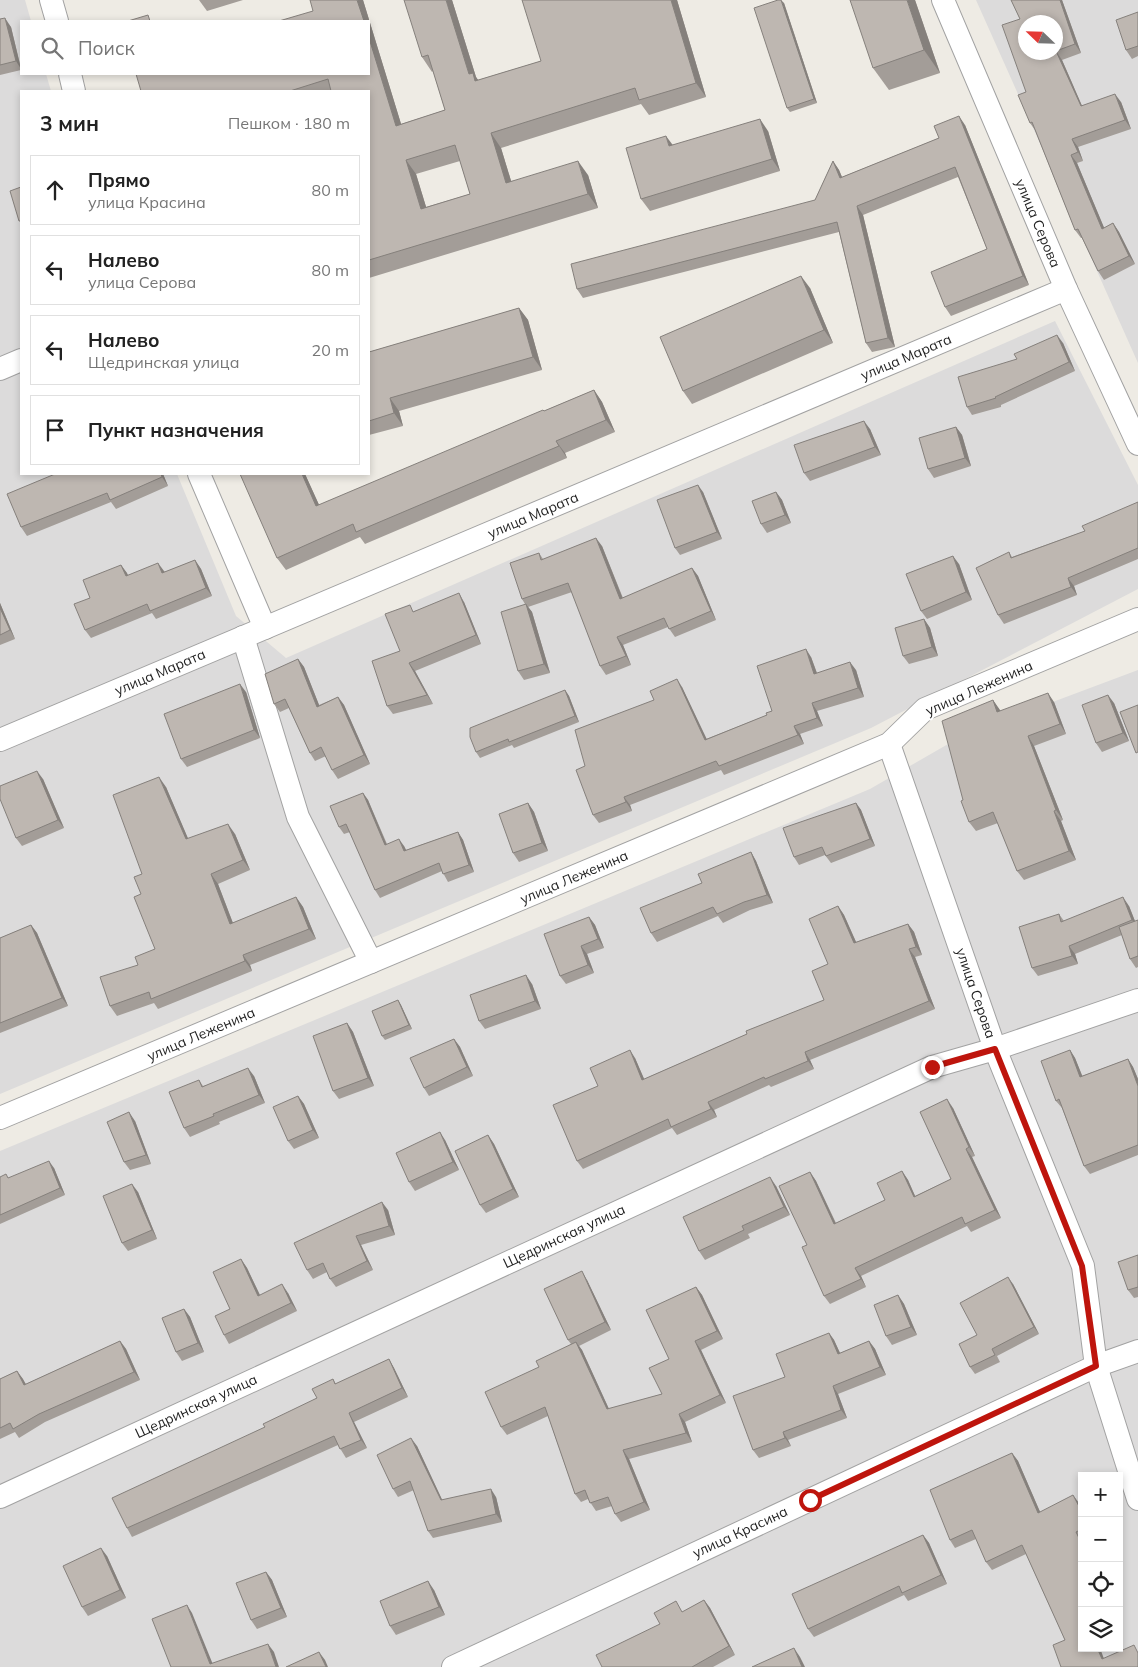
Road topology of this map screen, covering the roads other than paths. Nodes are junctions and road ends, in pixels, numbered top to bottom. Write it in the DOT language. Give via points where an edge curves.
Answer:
graph roads {
  1 [pos="51,0"];
  2 [pos="943,0"];
  3 [pos="57,20"];
  4 [pos="70,75"];
  5 [pos="74,90"];
  6 [pos="1066,289"];
  7 [pos="20,360"];
  8 [pos="0,369"];
  9 [pos="1138,444"];
  10 [pos="199,475"];
  11 [pos="1138,619"];
  12 [pos="265,628"];
  13 [pos="243,637"];
  14 [pos="0,740"];
  15 [pos="889,744"];
  16 [pos="371,962"];
  17 [pos="1138,1000"];
  18 [pos="995,1049"];
  19 [pos="0,1118"];
  20 [pos="1138,1351"];
  21 [pos="1096,1366"];
  22 [pos="0,1497"];
  23 [pos="1138,1499"];
  24 [pos="454,1667"];
  1 -- 3 [label="street"];
  2 -- 6 [label="street, улица Серова"];
  4 -- 5 [label="street"];
  6 -- 9 [label="street, улица Серова"];
  6 -- 12 [label="street, улица Марата"];
  7 -- 8 [label="street"];
  10 -- 12 [label="street"];
  11 -- 15 [label="street, улица Леженина" via="925,709"];
  12 -- 13 [label="street, улица Марата"];
  13 -- 14 [label="street, улица Марата"];
  13 -- 16 [label="street" via="298,817"];
  15 -- 16 [label="street, улица Леженина"];
  15 -- 18 [label="street, улица Серова"];
  16 -- 19 [label="street, улица Леженина"];
  17 -- 18 [label="street, Щедринская улица"];
  18 -- 21 [label="street, улица Серова" via="1082,1266"];
  18 -- 22 [label="street, Щедринская улица" via="932,1067"];
  20 -- 21 [label="street, улица Красина"];
  21 -- 23 [label="street, улица Серова"];
  21 -- 24 [label="street, улица Красина"];
}
